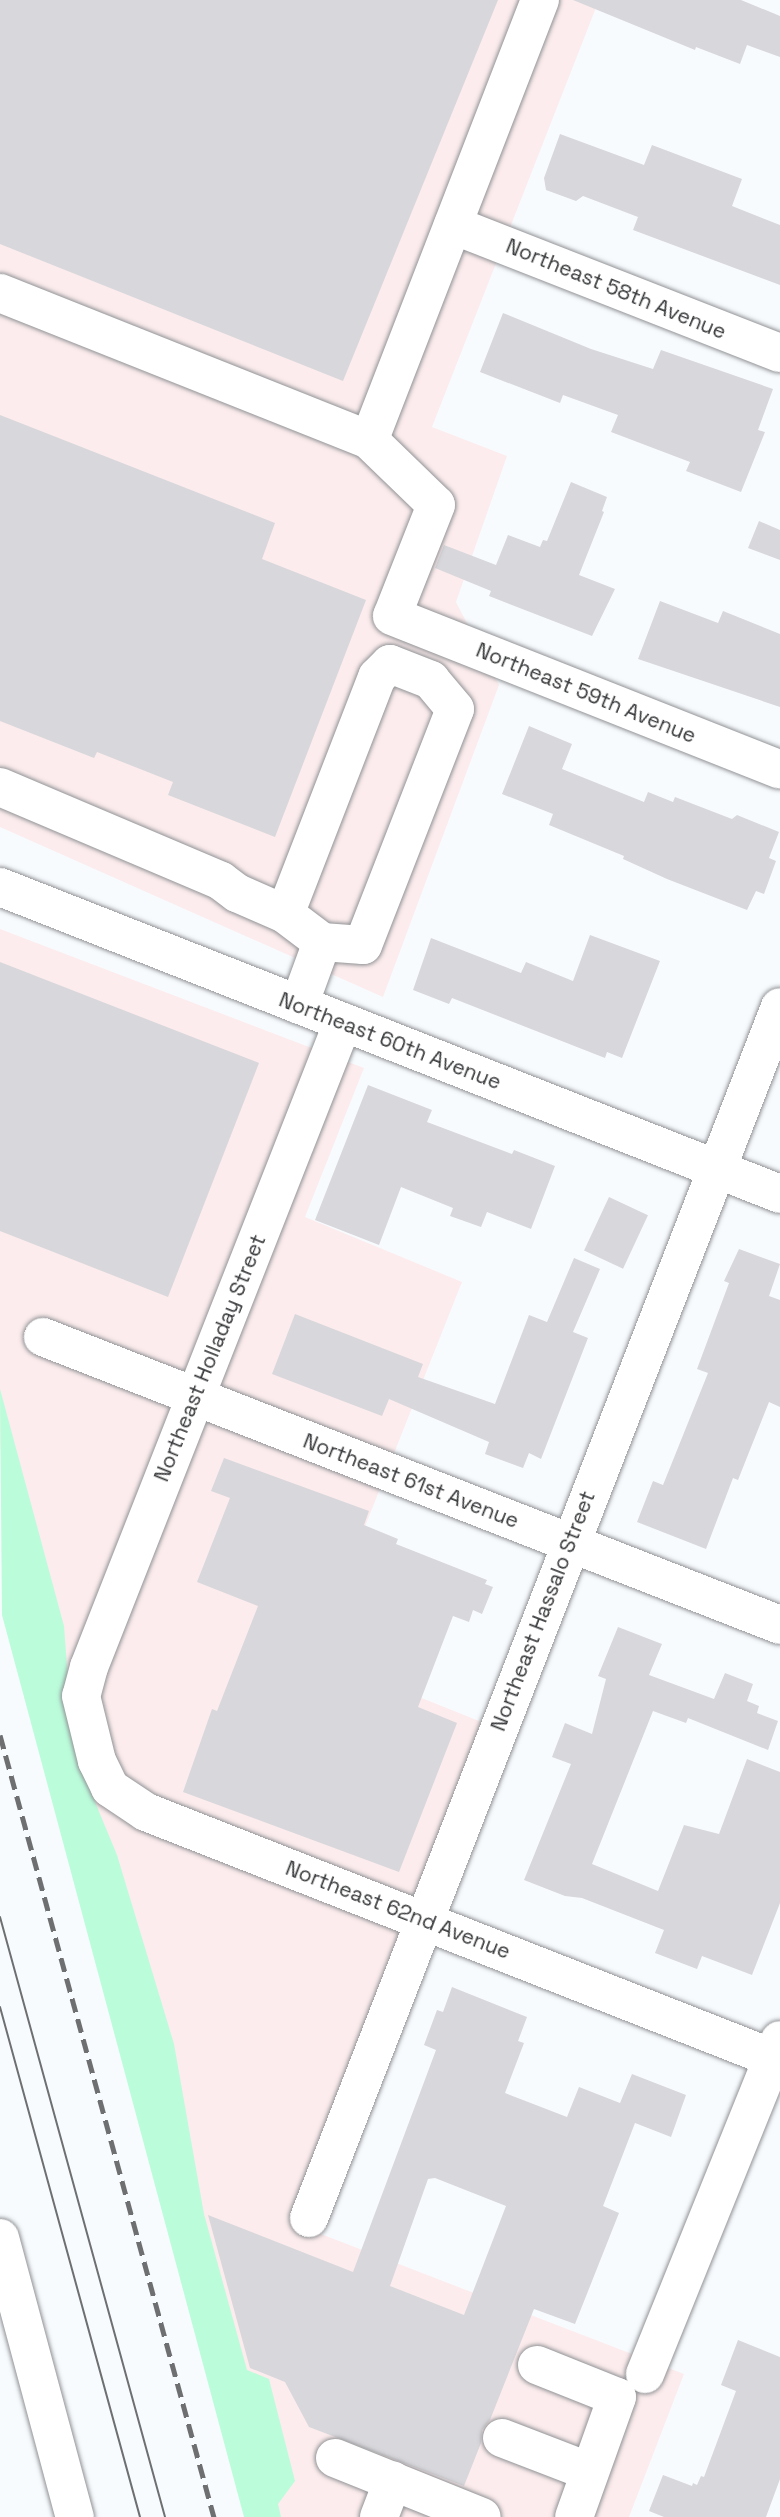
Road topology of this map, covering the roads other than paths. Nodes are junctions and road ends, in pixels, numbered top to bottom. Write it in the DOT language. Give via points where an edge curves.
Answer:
graph roads {
  1 [pos="540,0"];
  2 [pos="453,225"];
  3 [pos="0,293"];
  4 [pos="780,353"];
  5 [pos="369,440"];
  6 [pos="780,770"];
  7 [pos="0,788"];
  8 [pos="0,887"];
  9 [pos="285,914"];
  10 [pos="322,942"];
  11 [pos="299,1005"];
  12 [pos="780,1007"];
  13 [pos="343,1023"];
  14 [pos="718,1169"];
  15 [pos="780,1194"];
  16 [pos="43,1337"];
  17 [pos="195,1397"];
  18 [pos="570,1543"];
  19 [pos="780,1625"];
  20 [pos="81,1696"];
  21 [pos="423,1920"];
  22 [pos="777,2053"];
  23 [pos="309,2218"];
  24 [pos="0,2238"];
  25 [pos="537,2365"];
  26 [pos="645,2374"];
  27 [pos="502,2438"];
  28 [pos="335,2458"];
  29 [pos="590,2472"];
  30 [pos="393,2481"];
  31 [pos="75,2517"];
  32 [pos="379,2517"];
  33 [pos="482,2517"];
  34 [pos="574,2517"];
  1 -- 2 [label="main road"];
  2 -- 4 [label="main road, Northeast 58th Avenue"];
  2 -- 5 [label="main road"];
  3 -- 5 [label="main road"];
  5 -- 6 [label="main road, Northeast 59th Avenue" via="436,505 392,616"];
  7 -- 9 [label="main road" via="221,881"];
  8 -- 11 [label="main road, Northeast 60th Avenue"];
  9 -- 10 [label="main road"];
  9 -- 10 [label="main road" via="377,677 390,664 431,680 455,709 363,945"];
  10 -- 11 [label="main road"];
  11 -- 13 [label="main road, Northeast 60th Avenue"];
  12 -- 14 [label="main road, Northeast Hassalo Street"];
  13 -- 14 [label="main road, Northeast 60th Avenue"];
  13 -- 17 [label="main road, Northeast Holladay Street"];
  14 -- 15 [label="main road, Northeast 60th Avenue"];
  14 -- 18 [label="main road, Northeast Hassalo Street"];
  16 -- 17 [label="main road, Northeast 61st Avenue"];
  17 -- 18 [label="main road, Northeast 61st Avenue"];
  17 -- 20 [label="main road, Northeast Holladay Street"];
  18 -- 19 [label="main road, Northeast 61st Avenue"];
  18 -- 21 [label="main road, Northeast Hassalo Street"];
  20 -- 21 [label="main road, Northeast 62nd Avenue" via="97,1761 110,1788 146,1812"];
  21 -- 22 [label="main road, Northeast 62nd Avenue"];
  21 -- 23 [label="main road, Northeast Hassalo Street"];
  22 -- 26 [label="main road"];
  24 -- 31 [label="main road"];
  25 -- 29 [label="main road" via="617,2397"];
  27 -- 29 [label="main road"];
  28 -- 30 [label="main road"];
  29 -- 34 [label="main road"];
  30 -- 32 [label="main road"];
  30 -- 33 [label="main road"];
}
